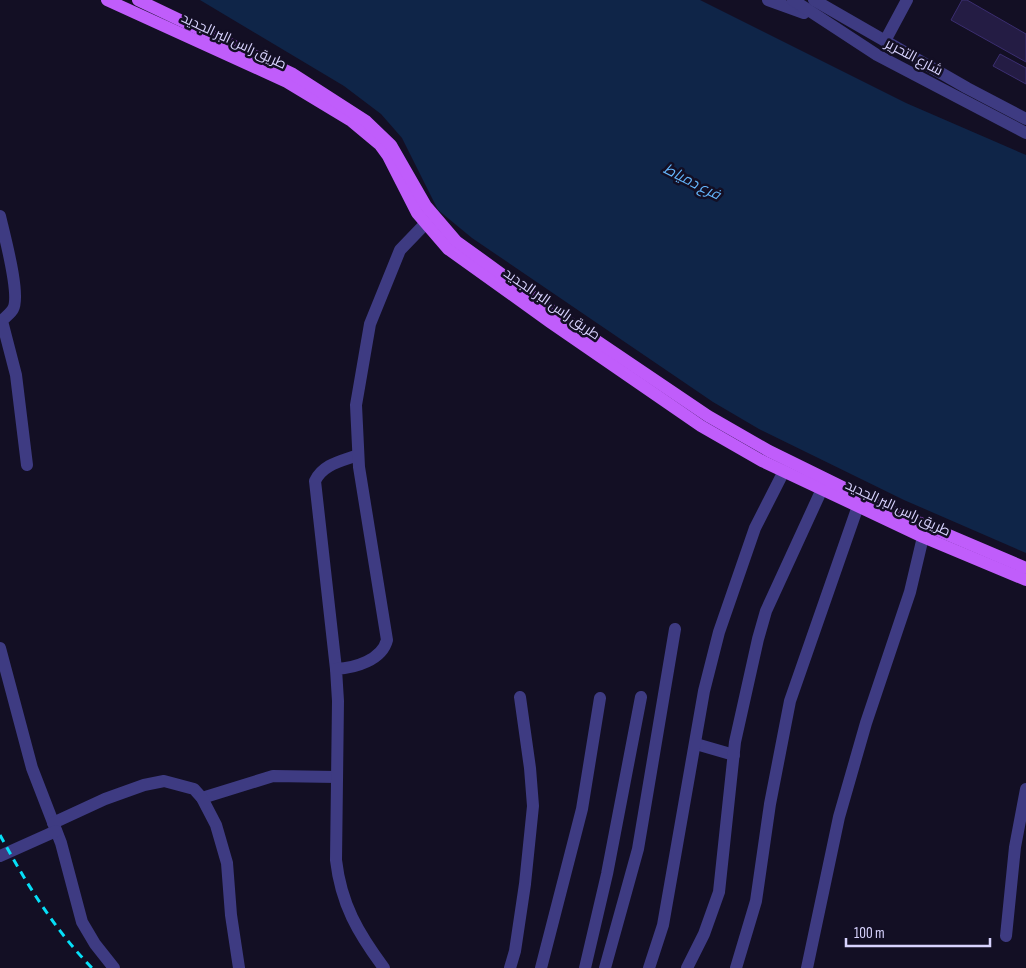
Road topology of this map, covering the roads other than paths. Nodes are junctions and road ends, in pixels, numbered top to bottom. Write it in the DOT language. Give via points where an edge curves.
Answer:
graph roads {
  1 [pos="107,0"];
  2 [pos="138,0"];
  3 [pos="768,0"];
  4 [pos="793,0"];
  5 [pos="814,0"];
  6 [pos="907,0"];
  7 [pos="818,18"];
  8 [pos="885,41"];
  9 [pos="235,52"];
  10 [pos="924,63"];
  11 [pos="913,74"];
  12 [pos="948,77"];
  13 [pos="939,87"];
  14 [pos="1026,119"];
  15 [pos="1026,133"];
  16 [pos="0,216"];
  17 [pos="425,224"];
  18 [pos="553,318"];
  19 [pos="358,454"];
  20 [pos="27,465"];
  21 [pos="784,471"];
  22 [pos="822,489"];
  23 [pos="858,506"];
  24 [pos="923,537"];
  25 [pos="1026,568"];
  26 [pos="1026,580"];
  27 [pos="675,629"];
  28 [pos="0,648"];
  29 [pos="336,669"];
  30 [pos="520,697"];
  31 [pos="641,697"];
  32 [pos="600,698"];
  33 [pos="696,744"];
  34 [pos="734,755"];
  35 [pos="337,777"];
  36 [pos="1026,789"];
  37 [pos="202,798"];
  38 [pos="55,827"];
  39 [pos="0,856"];
  40 [pos="1006,936"];
  41 [pos="114,968"];
  42 [pos="239,968"];
  43 [pos="384,968"];
  44 [pos="510,968"];
  45 [pos="541,968"];
  46 [pos="585,968"];
  47 [pos="605,968"];
  48 [pos="649,968"];
  49 [pos="687,968"];
  50 [pos="736,968"];
  51 [pos="807,968"];
  1 -- 9 [label="main road, طريق راس البر الجديد"];
  2 -- 9 [label="main road, طريق راس البر الجديد"];
  3 -- 7 [label="street"];
  4 -- 7 [label="street, شارع التحرير"];
  5 -- 8 [label="street, شارع التحرير"];
  6 -- 8 [label="street"];
  7 -- 11 [label="street, شارع التحرير"];
  8 -- 10 [label="street, شارع التحرير"];
  9 -- 17 [label="main road, طريق راس البر الجديد" via="335,110 371,136 388,156"];
  9 -- 18 [label="main road, طريق راس البر الجديد" via="309,83 375,128 398,154 426,206 447,233"];
  10 -- 11 [label="street" via="922,73"];
  10 -- 12 [label="street, شارع التحرير"];
  11 -- 13 [label="street, شارع التحرير"];
  12 -- 13 [label="street" via="937,80"];
  12 -- 14 [label="street, شارع التحرير"];
  13 -- 15 [label="street, شارع التحرير"];
  16 -- 20 [label="street" via="15,299 13,310 2,321 16,375"];
  17 -- 18 [label="main road, طريق راس البر الجديد" via="457,256"];
  17 -- 19 [label="street" via="400,250 370,324 356,405"];
  18 -- 21 [label="main road, طريق راس البر الجديد" via="701,426"];
  18 -- 25 [label="main road, طريق راس البر الجديد" via="748,439 907,518"];
  19 -- 29 [label="street" via="325,468 315,480"];
  19 -- 29 [label="street" via="387,640 386,648 371,659"];
  21 -- 22 [label="main road, طريق راس البر الجديد"];
  21 -- 33 [label="street" via="755,528 735,580 704,691"];
  22 -- 23 [label="main road, طريق راس البر الجديد"];
  22 -- 34 [label="street" via="766,611 748,676"];
  23 -- 24 [label="main road, طريق راس البر الجديد"];
  23 -- 50 [label="street" via="790,701 756,901"];
  24 -- 26 [label="main road, طريق راس البر الجديد"];
  24 -- 51 [label="street" via="910,592 866,723 839,817"];
  27 -- 47 [label="street" via="638,849"];
  28 -- 38 [label="street" via="32,768"];
  29 -- 35 [label="street"];
  30 -- 44 [label="street" via="532,806 524,892"];
  31 -- 46 [label="street" via="607,874"];
  32 -- 45 [label="street" via="582,809"];
  33 -- 34 [label="street"];
  33 -- 48 [label="street" via="663,925"];
  34 -- 49 [label="street" via="719,892"];
  35 -- 37 [label="street" via="273,776"];
  35 -- 43 [label="street" via="336,860 343,898 349,915"];
  36 -- 40 [label="street" via="1015,847"];
  37 -- 38 [label="street" via="194,788 164,781 105,799"];
  37 -- 42 [label="street" via="216,825 227,863"];
  38 -- 39 [label="street"];
  38 -- 41 [label="street" via="82,922 94,944"];
}
